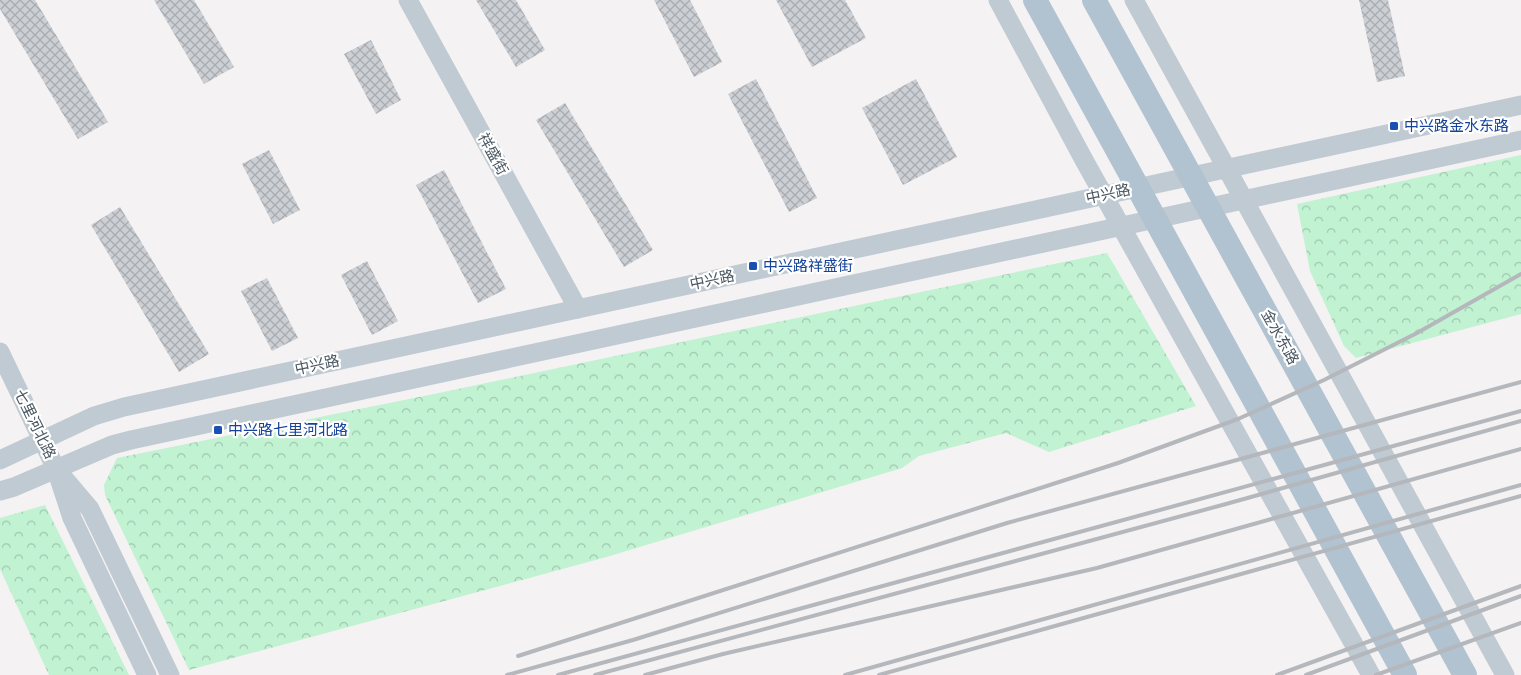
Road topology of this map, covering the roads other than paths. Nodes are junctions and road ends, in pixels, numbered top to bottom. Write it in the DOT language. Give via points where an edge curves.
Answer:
graph roads {
  1 [pos="408,0"];
  2 [pos="998,0"];
  3 [pos="1035,0"];
  4 [pos="1094,0"];
  5 [pos="1134,0"];
  6 [pos="1521,105"];
  7 [pos="1521,140"];
  8 [pos="1226,168"];
  9 [pos="1191,176"];
  10 [pos="1138,188"];
  11 [pos="1103,195"];
  12 [pos="1244,200"];
  13 [pos="1208,208"];
  14 [pos="1156,219"];
  15 [pos="1121,227"];
  16 [pos="578,309"];
  17 [pos="0,352"];
  18 [pos="42,440"];
  19 [pos="0,460"];
  20 [pos="56,469"];
  21 [pos="7,489"];
  22 [pos="147,675"];
  23 [pos="170,675"];
  24 [pos="1370,675"];
  25 [pos="1405,675"];
  26 [pos="1465,675"];
  27 [pos="1505,675"];
  1 -- 16 [label="street, 祥盛街"];
  2 -- 11 [label="street"];
  3 -- 10 [label="main road"];
  4 -- 9 [label="main road, 金水东路"];
  5 -- 8 [label="street"];
  6 -- 8 [label="street, 中兴路"];
  7 -- 12 [label="street"];
  8 -- 9 [label="street, 中兴路"];
  8 -- 12 [label="street"];
  9 -- 10 [label="street, 中兴路"];
  9 -- 13 [label="main road, 金水东路"];
  10 -- 11 [label="street, 中兴路"];
  10 -- 14 [label="main road"];
  11 -- 15 [label="street"];
  11 -- 16 [label="street, 中兴路"];
  12 -- 13 [label="street"];
  12 -- 27 [label="street"];
  13 -- 14 [label="street"];
  13 -- 26 [label="main road, 金水东路"];
  14 -- 15 [label="street"];
  14 -- 25 [label="main road"];
  15 -- 20 [label="street" via="131,440"];
  15 -- 24 [label="street"];
  16 -- 18 [label="street, 中兴路" via="124,407 94,416"];
  17 -- 18 [label="street, 七里河北路"];
  18 -- 19 [label="street, 中兴路"];
  18 -- 20 [label="street, 七里河北路"];
  20 -- 21 [label="street"];
  20 -- 22 [label="street" via="72,518"];
  20 -- 23 [label="street" via="90,509"];
}
